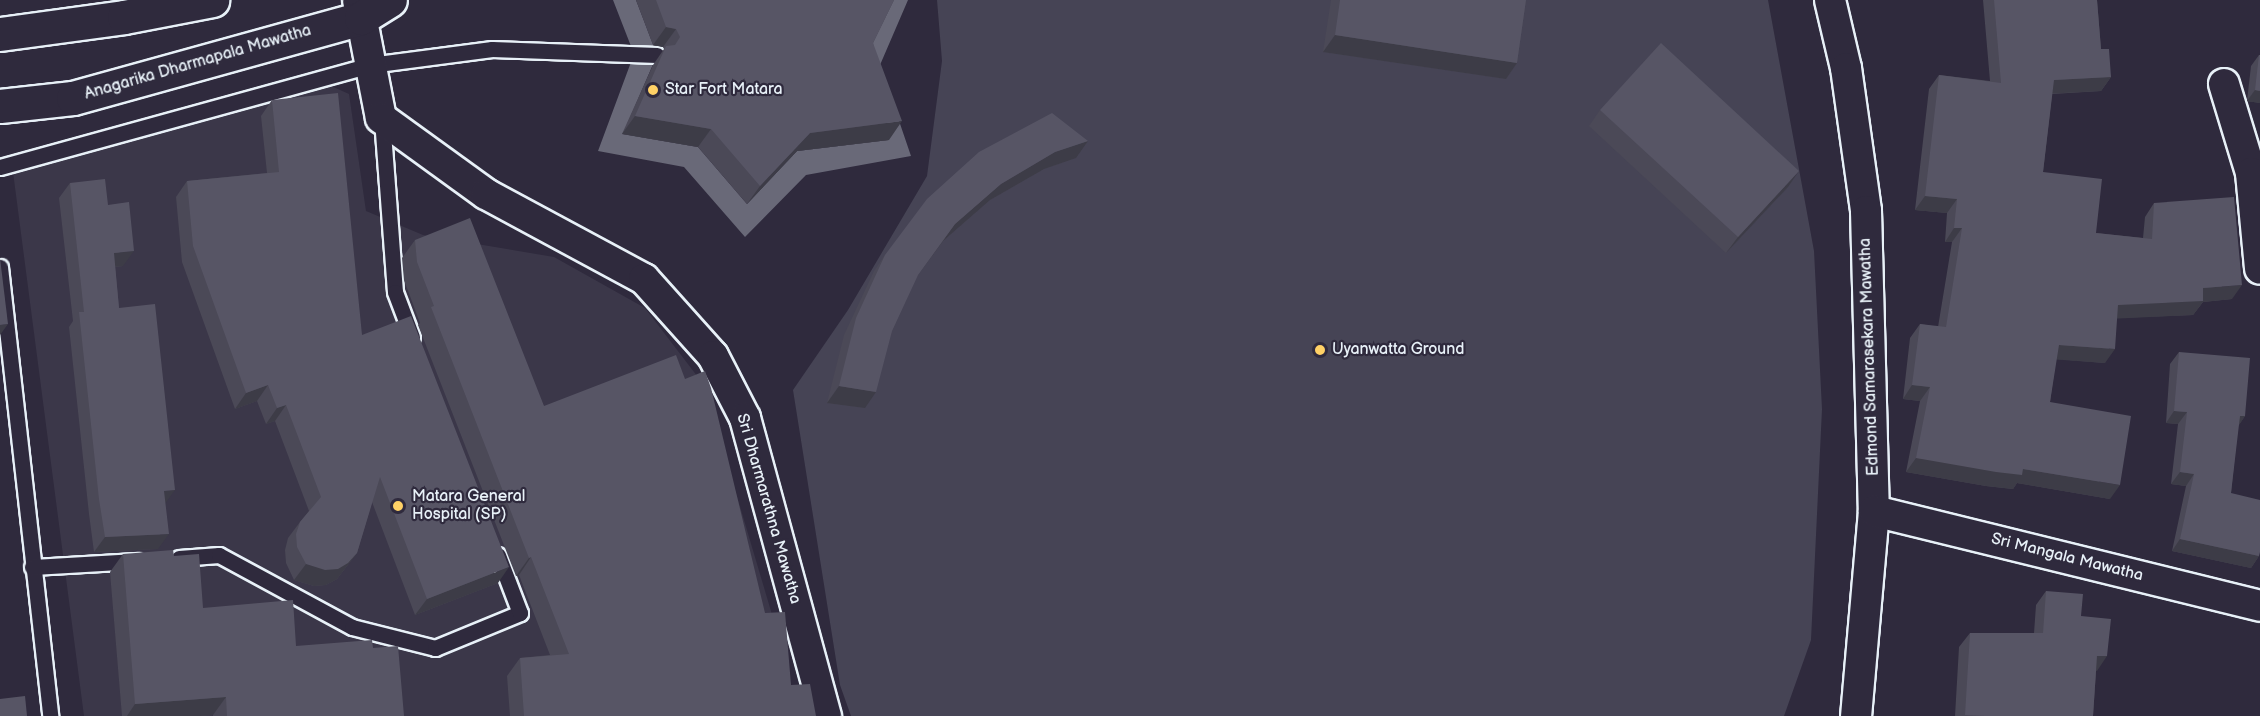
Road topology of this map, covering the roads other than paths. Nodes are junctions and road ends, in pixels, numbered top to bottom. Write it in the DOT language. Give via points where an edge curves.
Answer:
graph roads {
  1 [pos="212,0"];
  2 [pos="390,0"];
  3 [pos="1830,0"];
  4 [pos="124,8"];
  5 [pos="359,9"];
  6 [pos="0,34"];
  7 [pos="657,55"];
  8 [pos="370,65"];
  9 [pos="2224,84"];
  10 [pos="0,106"];
  11 [pos="381,118"];
  12 [pos="0,167"];
  13 [pos="0,267"];
  14 [pos="2260,269"];
  15 [pos="416,347"];
  16 [pos="1874,511"];
  17 [pos="490,536"];
  18 [pos="32,567"];
  19 [pos="2260,606"];
  20 [pos="50,716"];
  21 [pos="826,716"];
  22 [pos="1856,716"];
  1 -- 4 [label="highway"];
  2 -- 5 [label="highway, Anagarika Dharmapala Mawatha"];
  3 -- 16 [label="street, Edmond Samarasekara Mawatha" via="1846,68 1866,211"];
  4 -- 6 [label="highway"];
  5 -- 8 [label="street"];
  5 -- 10 [label="highway, Anagarika Dharmapala Mawatha" via="73,98"];
  7 -- 8 [label="lane" via="492,49"];
  8 -- 11 [label="street"];
  8 -- 12 [label="lane"];
  9 -- 14 [label="street" via="2251,173"];
  11 -- 15 [label="lane" via="395,292"];
  11 -- 21 [label="street, Sri Dharmarathna Mawatha" via="486,194 644,279 713,356 745,418"];
  13 -- 18 [label="lane"];
  16 -- 19 [label="street, Sri Mangala Mawatha"];
  16 -- 22 [label="street, Edmond Samarasekara Mawatha"];
  17 -- 18 [label="lane" via="520,613 435,648 352,627 219,555"];
  18 -- 20 [label="lane"];
}
